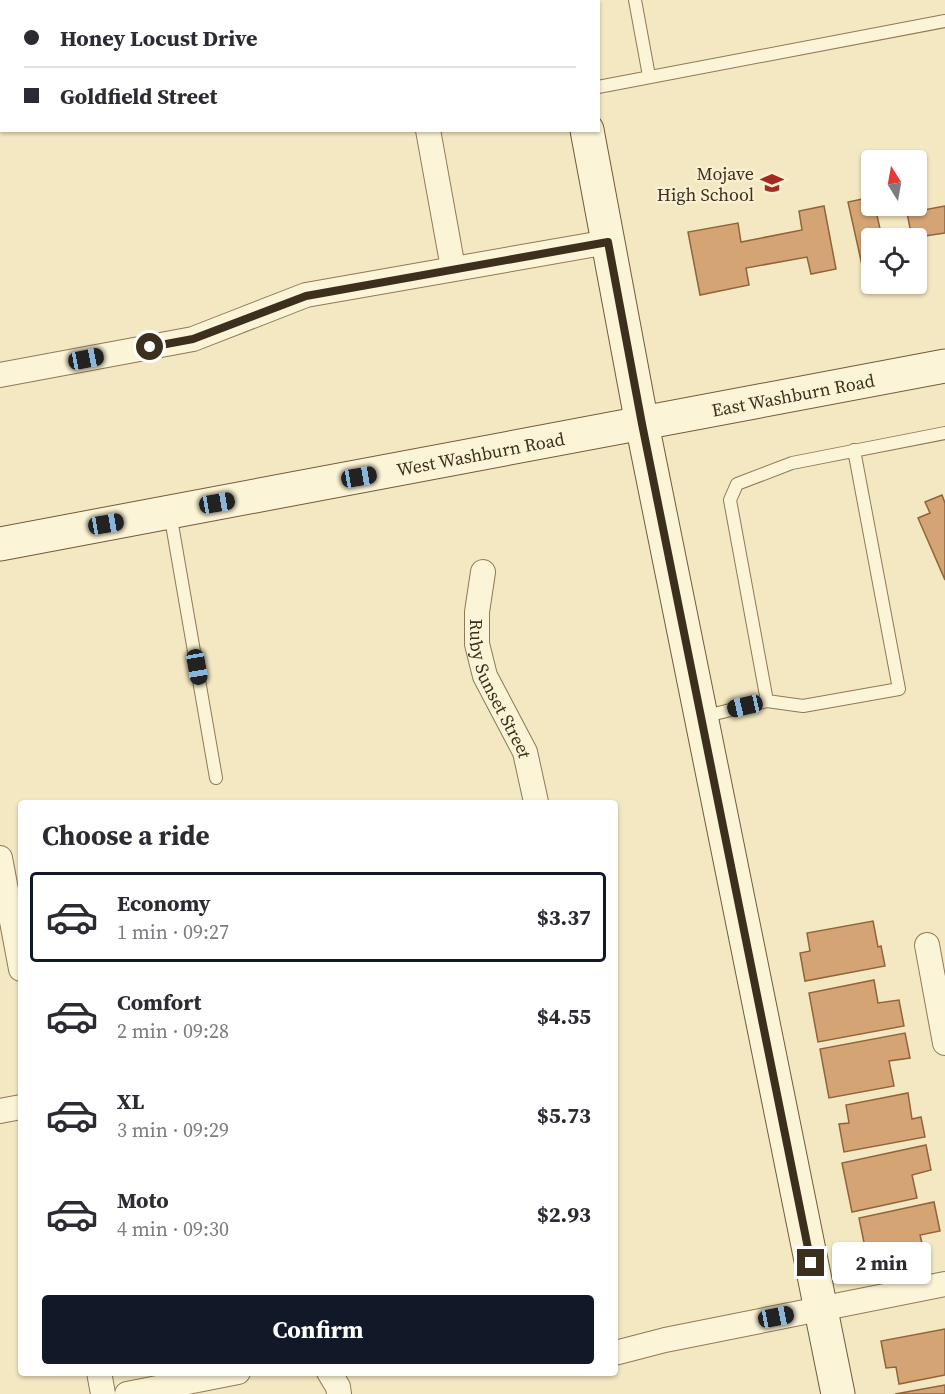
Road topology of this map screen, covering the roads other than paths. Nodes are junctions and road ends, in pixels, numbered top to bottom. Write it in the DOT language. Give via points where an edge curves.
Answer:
graph roads {
  1 [pos="635,0"];
  2 [pos="945,21"];
  3 [pos="649,76"];
  4 [pos="600,87"];
  5 [pos="428,132"];
  6 [pos="587,132"];
  7 [pos="608,242"];
  8 [pos="453,268"];
  9 [pos="945,366"];
  10 [pos="0,375"];
  11 [pos="642,424"];
  12 [pos="945,433"];
  13 [pos="854,450"];
  14 [pos="170,512"];
  15 [pos="0,544"];
  16 [pos="483,572"];
  17 [pos="767,701"];
  18 [pos="701,717"];
  19 [pos="216,778"];
  20 [pos="536,800"];
  21 [pos="0,858"];
  22 [pos="927,945"];
  23 [pos="18,953"];
  24 [pos="939,984"];
  25 [pos="945,1043"];
  26 [pos="18,1108"];
  27 [pos="0,1111"];
  28 [pos="945,1284"];
  29 [pos="820,1308"];
  30 [pos="618,1351"];
  31 [pos="100,1376"];
  32 [pos="218,1376"];
  33 [pos="331,1376"];
  34 [pos="103,1394"];
  35 [pos="127,1394"];
  36 [pos="339,1394"];
  37 [pos="837,1394"];
  1 -- 3 [label="lane"];
  2 -- 3 [label="lane"];
  3 -- 4 [label="lane"];
  5 -- 8 [label="street"];
  6 -- 7 [label="street"];
  7 -- 8 [label="street"];
  7 -- 11 [label="street"];
  8 -- 10 [label="street" via="306,296 193,339"];
  9 -- 11 [label="street, East Washburn Road"];
  11 -- 14 [label="street, West Washburn Road"];
  11 -- 18 [label="street"];
  12 -- 13 [label="lane"];
  13 -- 17 [label="lane" via="792,463 737,484 730,500"];
  13 -- 17 [label="lane" via="899,689 802,706"];
  14 -- 15 [label="street, West Washburn Road"];
  14 -- 19 [label="lane"];
  16 -- 20 [label="street, Ruby Sunset Street" via="477,644 485,676 525,752"];
  17 -- 18 [label="lane"];
  18 -- 29 [label="street"];
  21 -- 23 [label="street"];
  22 -- 24 [label="street"];
  24 -- 25 [label="street"];
  26 -- 27 [label="street"];
  28 -- 29 [label="street"];
  29 -- 30 [label="street"];
  29 -- 37 [label="street"];
  31 -- 34 [label="street"];
  32 -- 35 [label="street"];
  33 -- 36 [label="street"];
}
